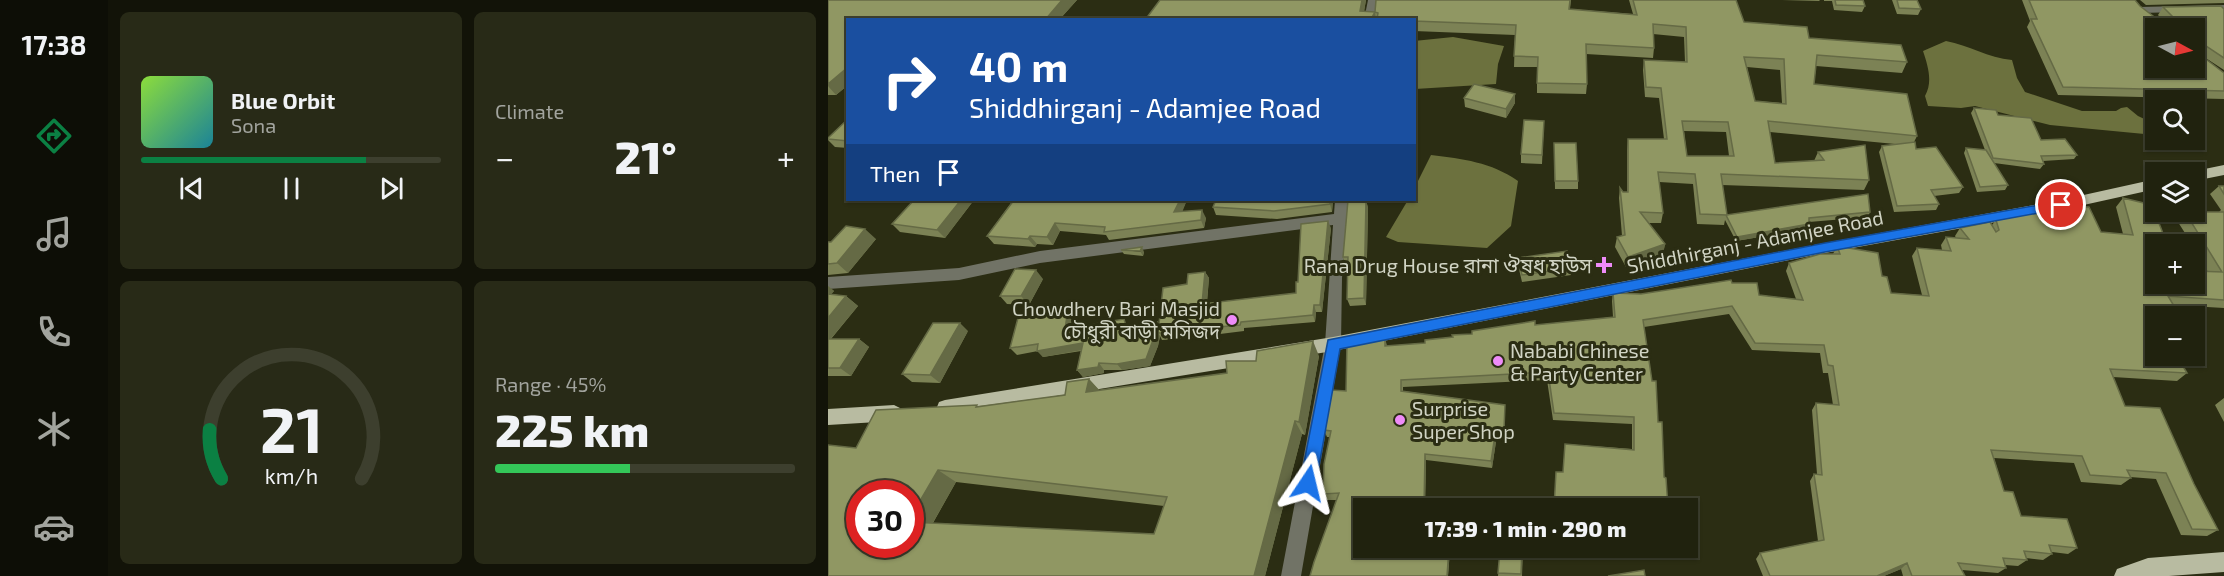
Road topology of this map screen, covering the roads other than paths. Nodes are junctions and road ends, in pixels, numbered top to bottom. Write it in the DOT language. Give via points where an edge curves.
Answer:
graph roads {
  1 [pos="1374,0"];
  2 [pos="2131,0"];
  3 [pos="2224,8"];
  4 [pos="2140,10"];
  5 [pos="1370,18"];
  6 [pos="2150,18"];
  7 [pos="2224,170"];
  8 [pos="2205,174"];
  9 [pos="2145,186"];
  10 [pos="1342,201"];
  11 [pos="1340,219"];
  12 [pos="828,283"];
  13 [pos="1334,344"];
  14 [pos="928,410"];
  15 [pos="906,412"];
  16 [pos="828,417"];
  17 [pos="2224,562"];
  18 [pos="1291,576"];
  19 [pos="2124,576"];
  1 -- 5 [label="street"];
  2 -- 4 [label="street"];
  3 -- 4 [label="street"];
  4 -- 6 [label="street"];
  7 -- 8 [label="main road"];
  9 -- 13 [label="main road, Shiddhirganj - Adamjee Road"];
  10 -- 11 [label="street"];
  11 -- 12 [label="street" via="1040,257 959,274"];
  11 -- 13 [label="street"];
  13 -- 14 [label="main road, Shiddhirganj - Adamjee Road"];
  13 -- 18 [label="street"];
  15 -- 16 [label="main road"];
  17 -- 19 [label="main road" via="2148,568"];
}
